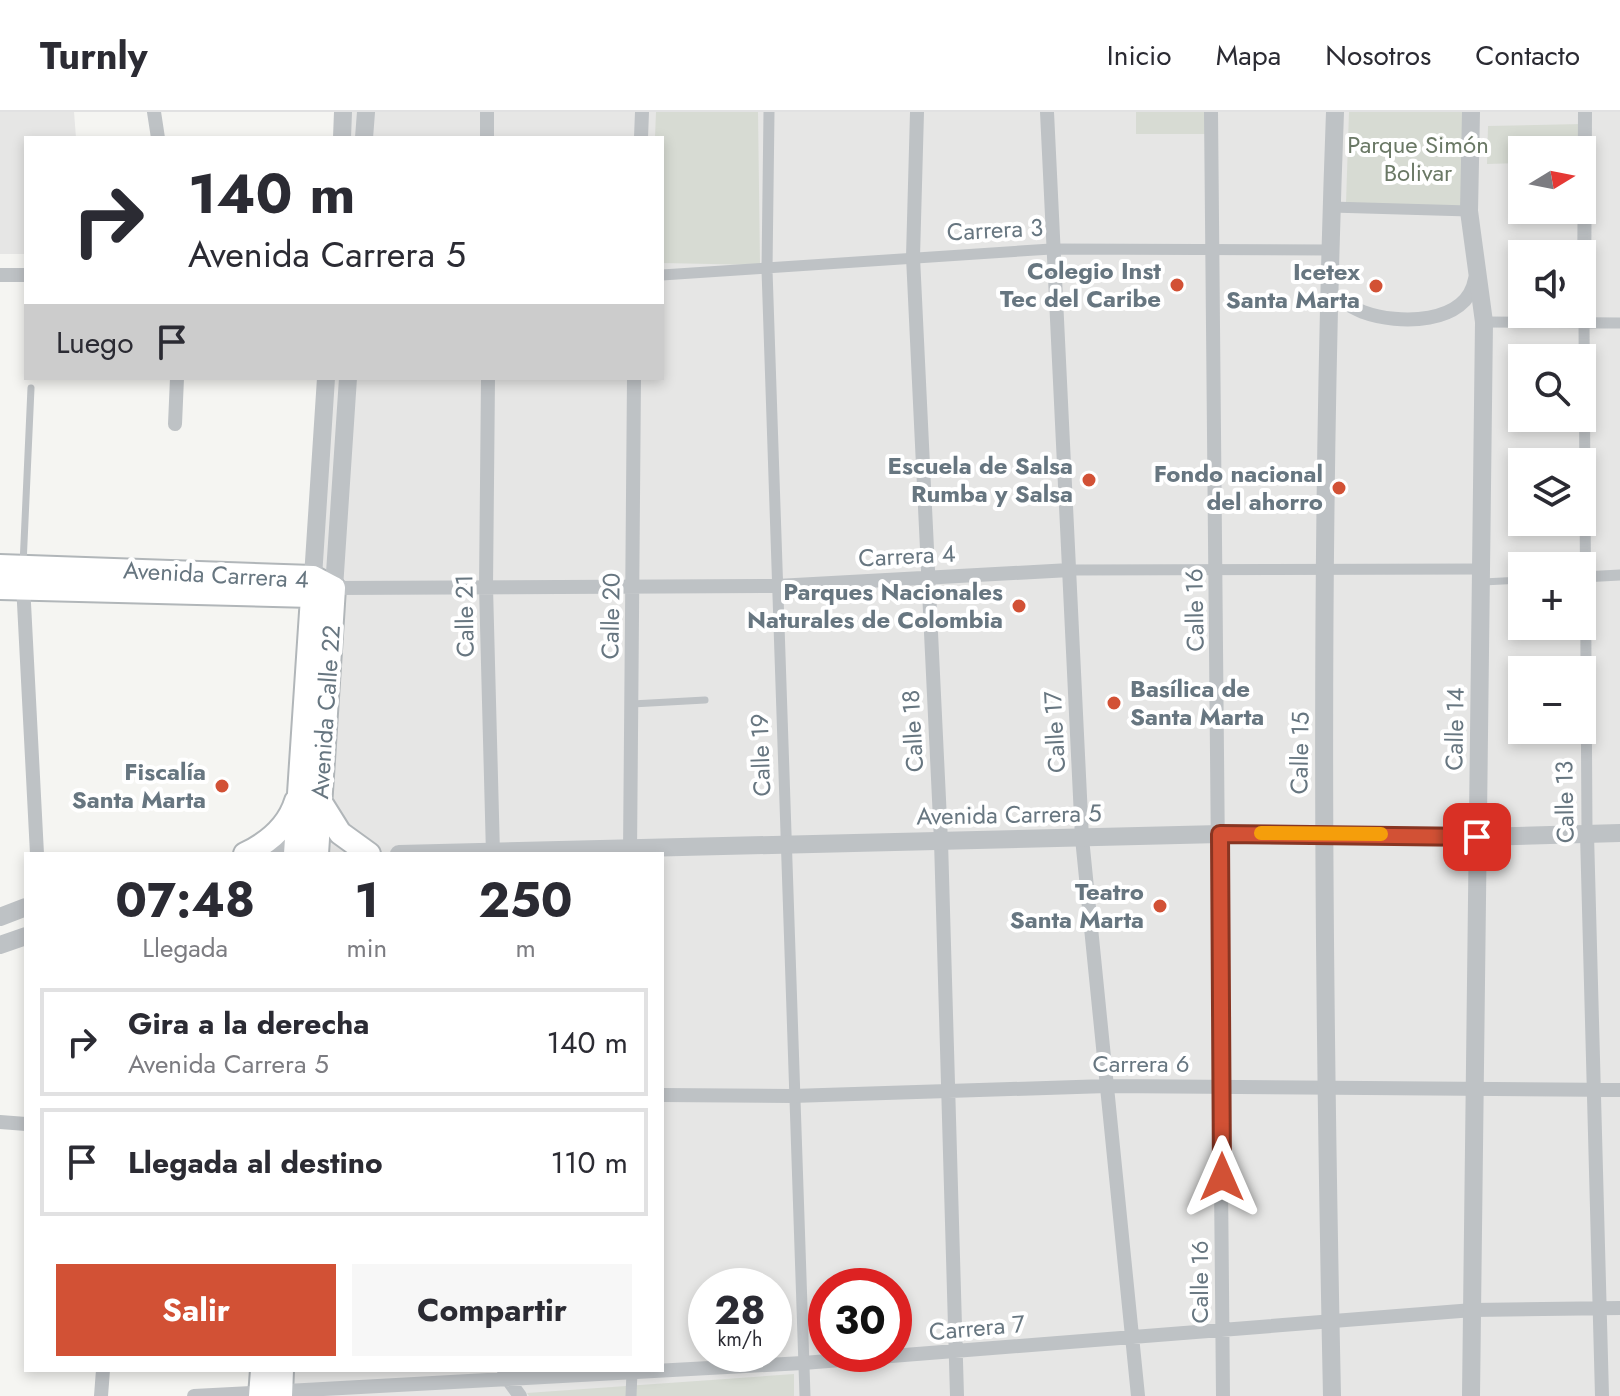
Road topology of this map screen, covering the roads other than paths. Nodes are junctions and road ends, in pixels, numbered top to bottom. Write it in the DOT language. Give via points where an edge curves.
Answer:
graph roads {
  1 [pos="154,112"];
  2 [pos="343,112"];
  3 [pos="366,112"];
  4 [pos="487,112"];
  5 [pos="642,112"];
  6 [pos="769,112"];
  7 [pos="917,112"];
  8 [pos="1047,112"];
  9 [pos="1211,112"];
  10 [pos="1335,112"];
  11 [pos="1471,112"];
  12 [pos="1585,112"];
  13 [pos="158,136"];
  14 [pos="342,136"];
  15 [pos="364,136"];
  16 [pos="487,136"];
  17 [pos="641,136"];
  18 [pos="1331,207"];
  19 [pos="1469,211"];
  20 [pos="1584,240"];
  21 [pos="1051,249"];
  22 [pos="1214,250"];
  23 [pos="1331,250"];
  24 [pos="913,257"];
  25 [pos="767,270"];
  26 [pos="1476,271"];
  27 [pos="0,275"];
  28 [pos="24,275"];
  29 [pos="664,275"];
  30 [pos="1329,294"];
  31 [pos="1484,322"];
  32 [pos="1508,322"];
  33 [pos="1596,323"];
  34 [pos="1620,323"];
  35 [pos="1584,328"];
  36 [pos="177,380"];
  37 [pos="326,380"];
  38 [pos="348,380"];
  39 [pos="488,380"];
  40 [pos="634,380"];
  41 [pos="31,388"];
  42 [pos="175,424"];
  43 [pos="1582,552"];
  44 [pos="1216,569"];
  45 [pos="1328,569"];
  46 [pos="1070,570"];
  47 [pos="15,574"];
  48 [pos="1483,575"];
  49 [pos="1620,575"];
  50 [pos="927,576"];
  51 [pos="1596,576"];
  52 [pos="1508,578"];
  53 [pos="312,586"];
  54 [pos="777,586"];
  55 [pos="486,587"];
  56 [pos="634,587"];
  57 [pos="0,588"];
  58 [pos="334,588"];
  59 [pos="1583,640"];
  60 [pos="705,700"];
  61 [pos="632,704"];
  62 [pos="299,792"];
  63 [pos="320,801"];
  64 [pos="1322,832"];
  65 [pos="1620,833"];
  66 [pos="1220,834"];
  67 [pos="1587,834"];
  68 [pos="1477,837"];
  69 [pos="1082,838"];
  70 [pos="941,841"];
  71 [pos="786,844"];
  72 [pos="306,849"];
  73 [pos="630,851"];
  74 [pos="37,852"];
  75 [pos="249,852"];
  76 [pos="270,852"];
  77 [pos="366,852"];
  78 [pos="493,852"];
  79 [pos="562,852"];
  80 [pos="24,908"];
  81 [pos="0,917"];
  82 [pos="24,937"];
  83 [pos="0,945"];
  84 [pos="1107,1086"];
  85 [pos="1221,1086"];
  86 [pos="1326,1086"];
  87 [pos="1477,1090"];
  88 [pos="1620,1090"];
  89 [pos="1594,1091"];
  90 [pos="947,1092"];
  91 [pos="664,1095"];
  92 [pos="792,1096"];
  93 [pos="0,1122"];
  94 [pos="24,1124"];
  95 [pos="1620,1308"];
  96 [pos="1599,1309"];
  97 [pos="1473,1310"];
  98 [pos="1331,1321"];
  99 [pos="1223,1330"];
  100 [pos="1131,1337"];
  101 [pos="954,1352"];
  102 [pos="803,1363"];
  103 [pos="664,1370"];
  104 [pos="103,1372"];
  105 [pos="589,1372"];
  106 [pos="632,1372"];
  107 [pos="504,1374"];
  108 [pos="271,1386"];
  109 [pos="101,1396"];
  110 [pos="194,1396"];
  111 [pos="520,1396"];
  112 [pos="631,1396"];
  113 [pos="805,1396"];
  114 [pos="957,1396"];
  115 [pos="1138,1396"];
  116 [pos="1223,1396"];
  117 [pos="1332,1396"];
  118 [pos="1471,1396"];
  119 [pos="1602,1396"];
  1 -- 13 [label="street"];
  2 -- 14 [label="street"];
  3 -- 15 [label="street"];
  4 -- 16 [label="street"];
  5 -- 17 [label="street"];
  6 -- 25 [label="street, Calle 19"];
  7 -- 24 [label="street, Calle 18"];
  8 -- 21 [label="street, Calle 17"];
  9 -- 22 [label="street, Calle 16"];
  10 -- 18 [label="street, Calle 15"];
  11 -- 19 [label="street, Calle 14"];
  12 -- 20 [label="street, Calle 13"];
  18 -- 19 [label="street"];
  18 -- 23 [label="street, Calle 15"];
  19 -- 26 [label="street, Calle 14"];
  21 -- 22 [label="street, Carrera 3"];
  21 -- 24 [label="street, Carrera 3"];
  21 -- 46 [label="street, Calle 17"];
  22 -- 23 [label="street, Carrera 3"];
  22 -- 44 [label="street, Calle 16"];
  23 -- 30 [label="street, Calle 15"];
  24 -- 25 [label="street, Carrera 3"];
  24 -- 50 [label="street, Calle 18"];
  25 -- 29 [label="street, Carrera 3"];
  25 -- 54 [label="street, Calle 19"];
  26 -- 30 [label="street" via="1473,294 1457,310 1433,316 1393,318 1363,312"];
  26 -- 31 [label="street, Calle 14"];
  27 -- 28 [label="street"];
  30 -- 45 [label="street, Calle 15"];
  31 -- 32 [label="street"];
  31 -- 48 [label="street, Calle 14"];
  33 -- 34 [label="street"];
  35 -- 43 [label="street, Calle 13"];
  36 -- 42 [label="street"];
  37 -- 53 [label="street, Avenida Calle 22"];
  38 -- 58 [label="street, Avenida Calle 22"];
  39 -- 55 [label="street, Calle 21"];
  40 -- 56 [label="street, Calle 20"];
  41 -- 47 [label="lane"];
  44 -- 45 [label="street, Carrera 4"];
  44 -- 46 [label="street, Carrera 4"];
  44 -- 66 [label="street, Calle 16"];
  45 -- 48 [label="street, Carrera 4"];
  45 -- 64 [label="street, Calle 15"];
  46 -- 50 [label="street, Carrera 4"];
  46 -- 69 [label="street, Calle 17"];
  47 -- 53 [label="main road, Avenida Carrera 4"];
  47 -- 57 [label="main road, Avenida Carrera 4"];
  47 -- 74 [label="street"];
  48 -- 52 [label="lane"];
  48 -- 68 [label="street, Calle 14"];
  49 -- 51 [label="street"];
  50 -- 54 [label="street, Carrera 4"];
  50 -- 70 [label="street, Calle 18"];
  53 -- 58 [label="main road, Avenida Carrera 4"];
  53 -- 62 [label="main road, Avenida Calle 22"];
  54 -- 56 [label="street, Carrera 4"];
  54 -- 71 [label="street, Calle 19"];
  55 -- 56 [label="street, Carrera 4"];
  55 -- 58 [label="street, Carrera 4"];
  55 -- 78 [label="street, Calle 21"];
  56 -- 61 [label="street, Calle 20"];
  58 -- 63 [label="main road, Avenida Calle 22"];
  59 -- 67 [label="street, Calle 13"];
  60 -- 61 [label="lane"];
  61 -- 73 [label="street, Calle 20"];
  62 -- 72 [label="main road, Avenida Calle 22"];
  62 -- 75 [label="main road" via="285,824"];
  63 -- 72 [label="main road, Avenida Calle 22"];
  63 -- 77 [label="main road" via="340,833"];
  64 -- 66 [label="street, Avenida Carrera 5"];
  64 -- 68 [label="street, Avenida Carrera 5"];
  64 -- 86 [label="street, Calle 15"];
  65 -- 67 [label="street, Avenida Carrera 5"];
  66 -- 69 [label="street, Avenida Carrera 5"];
  66 -- 85 [label="street, Calle 16"];
  67 -- 68 [label="street, Avenida Carrera 5"];
  67 -- 89 [label="street, Calle 13"];
  68 -- 87 [label="street, Calle 14"];
  69 -- 70 [label="street, Avenida Carrera 5"];
  69 -- 84 [label="street, Calle 17"];
  70 -- 71 [label="street, Avenida Carrera 5"];
  70 -- 90 [label="street, Calle 18"];
  71 -- 73 [label="street, Avenida Carrera 5"];
  71 -- 92 [label="street, Calle 19"];
  72 -- 76 [label="street"];
  73 -- 79 [label="street, Avenida Carrera 5"];
  80 -- 81 [label="street"];
  82 -- 83 [label="street"];
  84 -- 85 [label="street, Carrera 6"];
  84 -- 90 [label="street, Carrera 6"];
  84 -- 100 [label="street, Calle 17"];
  85 -- 86 [label="street, Carrera 6"];
  85 -- 99 [label="street, Calle 16"];
  86 -- 87 [label="street, Carrera 6"];
  86 -- 98 [label="street, Calle 15"];
  87 -- 89 [label="street, Carrera 6"];
  87 -- 97 [label="street, Calle 14"];
  88 -- 89 [label="street, Carrera 6"];
  89 -- 96 [label="street, Calle 13"];
  90 -- 92 [label="street, Carrera 6"];
  90 -- 101 [label="street, Calle 18"];
  91 -- 92 [label="street, Carrera 6"];
  92 -- 102 [label="street, Calle 19"];
  93 -- 94 [label="street"];
  95 -- 96 [label="street, Carrera 7"];
  96 -- 97 [label="street, Carrera 7"];
  96 -- 119 [label="street, Calle 13"];
  97 -- 98 [label="street, Carrera 7"];
  97 -- 118 [label="street, Calle 14"];
  98 -- 99 [label="street, Carrera 7"];
  98 -- 117 [label="street, Calle 15"];
  99 -- 100 [label="street, Carrera 7"];
  99 -- 116 [label="street, Calle 16"];
  100 -- 101 [label="street, Carrera 7"];
  100 -- 115 [label="street, Calle 17"];
  101 -- 102 [label="street, Carrera 7"];
  101 -- 114 [label="street, Calle 18"];
  102 -- 103 [label="street, Carrera 7"];
  102 -- 113 [label="street, Calle 19"];
  104 -- 109 [label="street"];
  105 -- 107 [label="street, Carrera 7"];
  106 -- 112 [label="street"];
  107 -- 108 [label="street, Carrera 7"];
  107 -- 111 [label="street"];
  108 -- 110 [label="street, Carrera 7"];
}
